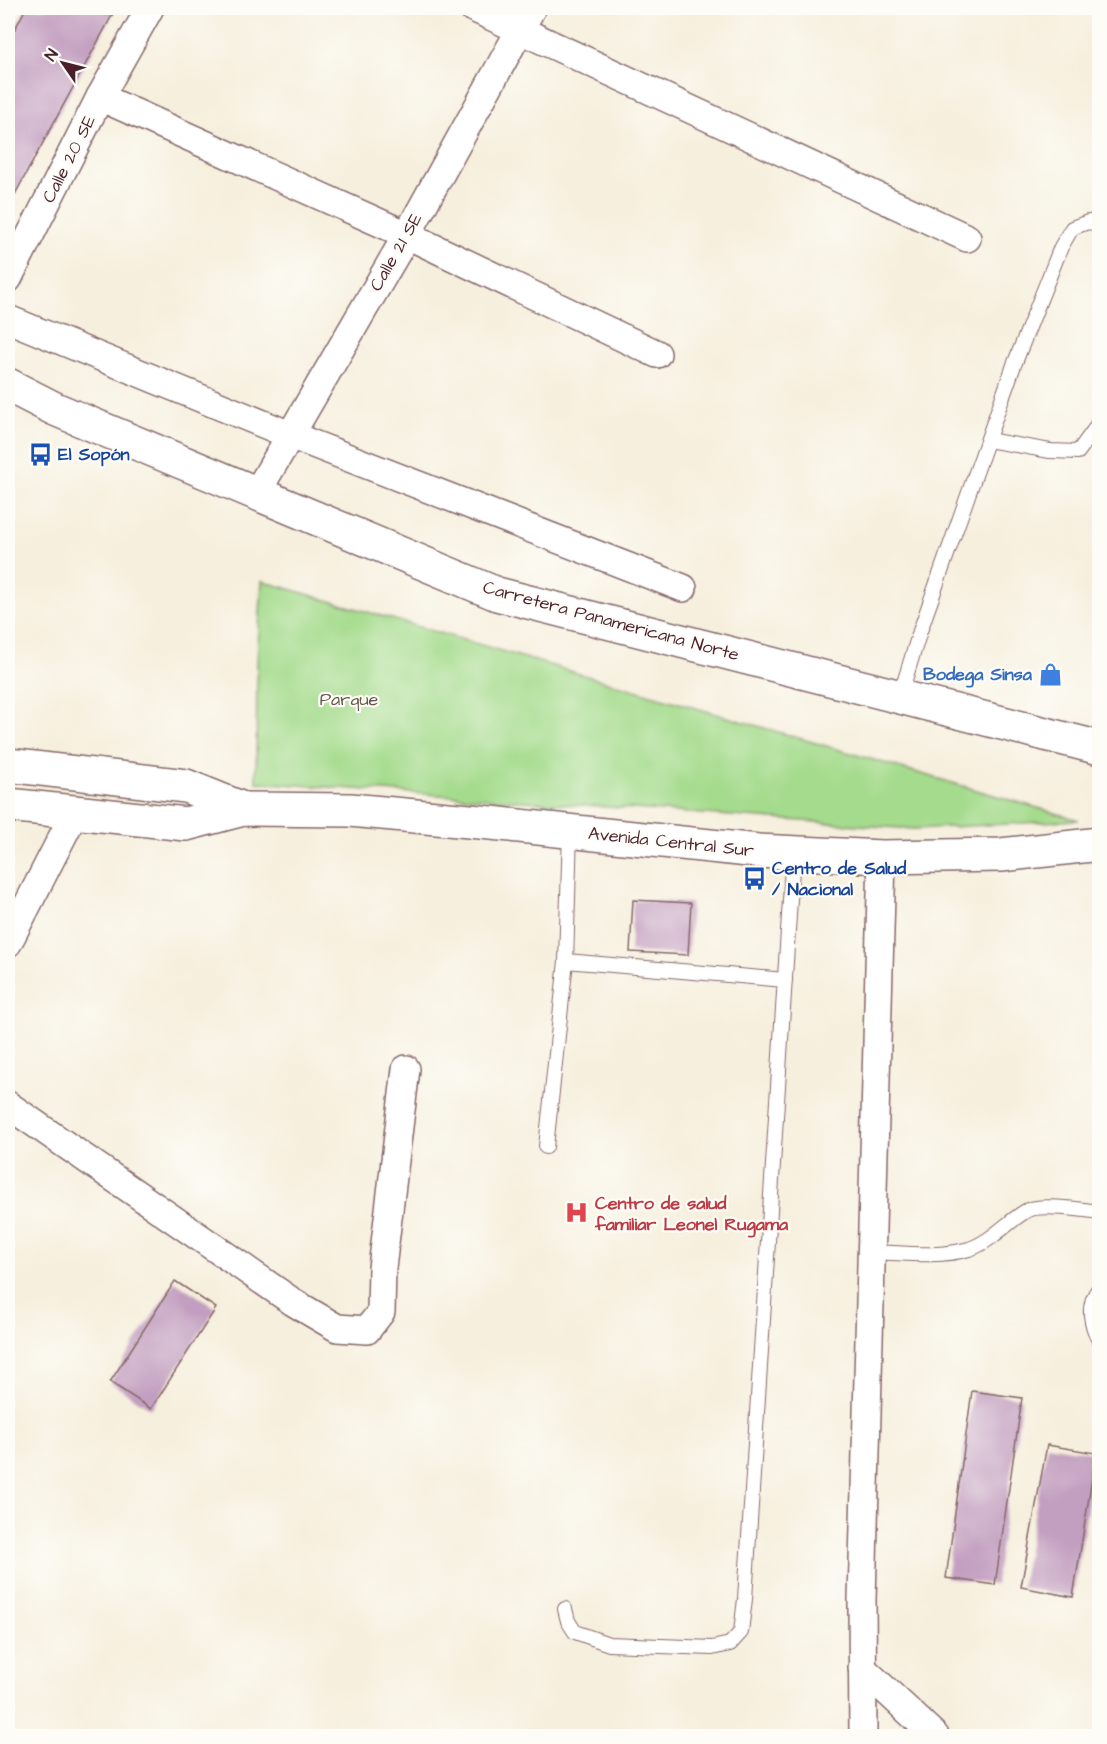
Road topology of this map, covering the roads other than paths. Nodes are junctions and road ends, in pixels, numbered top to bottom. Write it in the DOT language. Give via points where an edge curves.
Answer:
graph roads {
  1 [pos="150,8"];
  2 [pos="473,8"];
  3 [pos="525,18"];
  4 [pos="100,97"];
  5 [pos="1100,224"];
  6 [pos="407,235"];
  7 [pos="967,237"];
  8 [pos="8,279"];
  9 [pos="8,318"];
  10 [pos="657,354"];
  11 [pos="8,385"];
  12 [pos="1100,419"];
  13 [pos="290,435"];
  14 [pos="988,440"];
  15 [pos="256,494"];
  16 [pos="683,588"];
  17 [pos="900,696"];
  18 [pos="1100,748"];
  19 [pos="8,765"];
  20 [pos="8,805"];
  21 [pos="243,809"];
  22 [pos="74,814"];
  23 [pos="570,831"];
  24 [pos="1100,844"];
  25 [pos="793,853"];
  26 [pos="882,857"];
  27 [pos="8,943"];
  28 [pos="566,961"];
  29 [pos="785,980"];
  30 [pos="406,1069"];
  31 [pos="8,1105"];
  32 [pos="546,1147"];
  33 [pos="1100,1212"];
  34 [pos="872,1252"];
  35 [pos="1100,1287"];
  36 [pos="1100,1343"];
  37 [pos="565,1609"];
  38 [pos="862,1668"];
  39 [pos="863,1737"];
  40 [pos="935,1737"];
  1 -- 4 [label="street, Calle 20 SE"];
  2 -- 3 [label="street"];
  3 -- 6 [label="street, Calle 21 SE"];
  3 -- 7 [label="street"];
  4 -- 6 [label="street"];
  4 -- 8 [label="street, Calle 20 SE"];
  5 -- 14 [label="lane" via="1088,222 1072,228 1061,247"];
  6 -- 10 [label="street"];
  6 -- 13 [label="street, Calle 21 SE"];
  9 -- 13 [label="street"];
  11 -- 15 [label="main road, Carretera Panamericana Norte" via="55,409"];
  12 -- 14 [label="lane" via="1078,452"];
  13 -- 15 [label="street, Calle 21 SE"];
  13 -- 16 [label="street"];
  14 -- 17 [label="lane"];
  15 -- 17 [label="main road, Carretera Panamericana Norte" via="497,594"];
  17 -- 18 [label="main road, Carretera Panamericana Norte"];
  19 -- 21 [label="main road, Avenida Central Sur" via="186,786"];
  20 -- 22 [label="main road, Avenida Central Sur"];
  21 -- 22 [label="main road, Avenida Central Sur" via="186,824"];
  21 -- 23 [label="main road, Avenida Central Sur" via="350,810"];
  22 -- 27 [label="street"];
  23 -- 25 [label="main road, Avenida Central Sur"];
  23 -- 28 [label="lane"];
  24 -- 26 [label="main road, Avenida Central Sur" via="1001,855"];
  25 -- 26 [label="main road, Avenida Central Sur"];
  25 -- 29 [label="lane"];
  26 -- 34 [label="street"];
  28 -- 29 [label="lane"];
  28 -- 32 [label="lane"];
  29 -- 37 [label="lane" via="741,1632 730,1644 712,1648 609,1644 575,1632"];
  30 -- 31 [label="street" via="382,1269 381,1312 367,1330 337,1328 292,1302"];
  33 -- 34 [label="lane" via="1029,1209 970,1249 936,1254"];
  34 -- 38 [label="street"];
  35 -- 36 [label="lane" via="1094,1294 1090,1323"];
  38 -- 39 [label="street"];
  38 -- 40 [label="street"];
}
